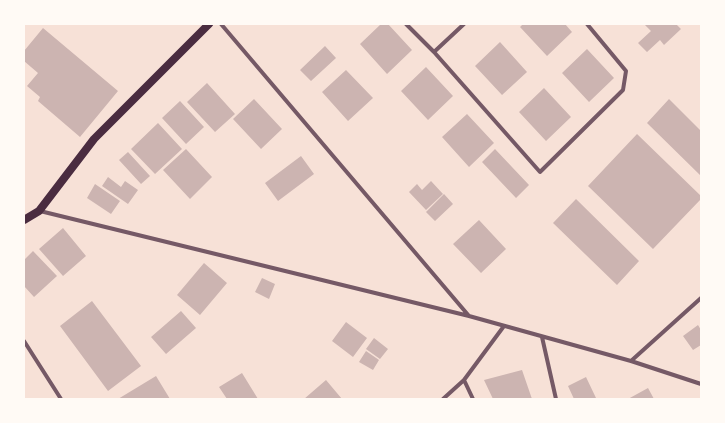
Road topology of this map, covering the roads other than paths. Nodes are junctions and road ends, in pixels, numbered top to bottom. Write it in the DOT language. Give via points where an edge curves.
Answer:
graph roads {
  1 [pos="209,24"];
  2 [pos="221,24"];
  3 [pos="406,24"];
  4 [pos="464,24"];
  5 [pos="587,24"];
  6 [pos="434,52"];
  7 [pos="39,211"];
  8 [pos="24,220"];
  9 [pos="701,298"];
  10 [pos="469,316"];
  11 [pos="504,326"];
  12 [pos="542,337"];
  13 [pos="24,341"];
  14 [pos="631,361"];
  15 [pos="464,380"];
  16 [pos="701,384"];
  17 [pos="60,399"];
  18 [pos="443,399"];
  19 [pos="473,399"];
  20 [pos="556,399"];
  1 -- 7 [label="main road" via="94,139"];
  2 -- 10 [label="street"];
  3 -- 6 [label="street"];
  4 -- 6 [label="street"];
  5 -- 6 [label="street" via="626,71 623,90 540,172"];
  7 -- 8 [label="main road"];
  7 -- 10 [label="street"];
  9 -- 14 [label="street"];
  10 -- 11 [label="street"];
  11 -- 12 [label="street"];
  11 -- 15 [label="street"];
  12 -- 14 [label="street"];
  12 -- 20 [label="street"];
  13 -- 17 [label="street"];
  14 -- 16 [label="street"];
  15 -- 18 [label="street"];
  15 -- 19 [label="street"];
}
